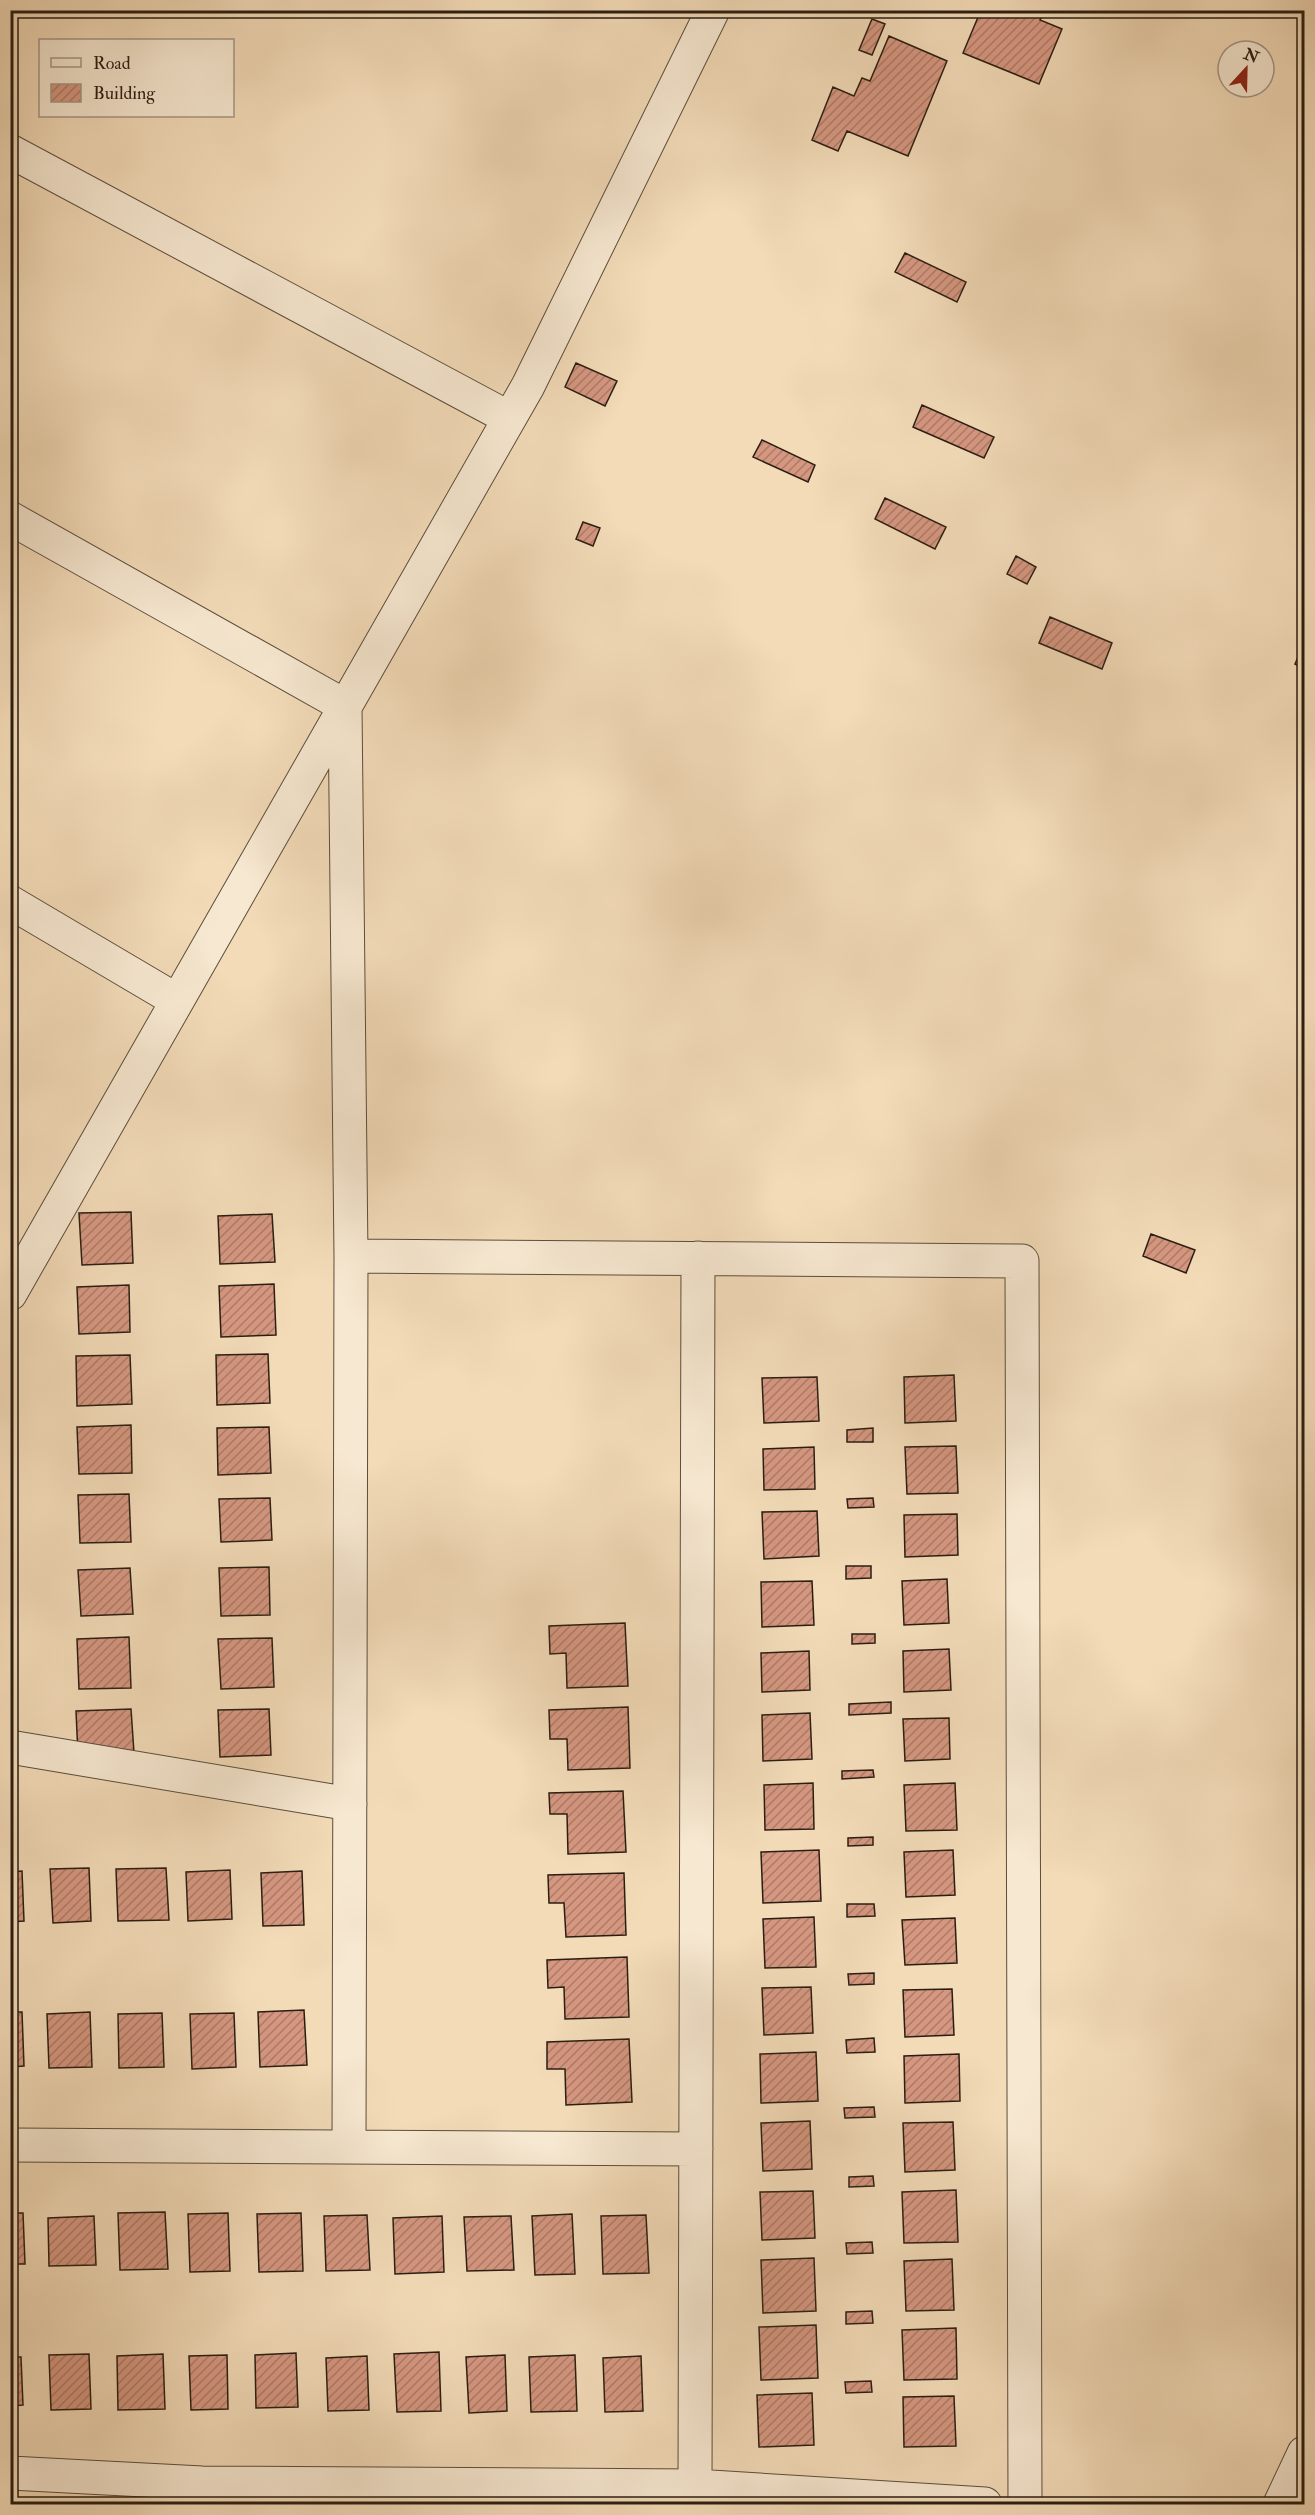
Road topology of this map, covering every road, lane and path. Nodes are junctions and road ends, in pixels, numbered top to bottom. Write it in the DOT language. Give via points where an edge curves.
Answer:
graph roads {
  1 [pos="713,10"];
  2 [pos="10,151"];
  3 [pos="509,418"];
  4 [pos="10,518"];
  5 [pos="345,706"];
  6 [pos="10,902"];
  7 [pos="176,1000"];
  8 [pos="351,1256"];
  9 [pos="698,1258"];
  10 [pos="12,1284"];
  11 [pos="10,1748"];
  12 [pos="350,1804"];
  13 [pos="10,2145"];
  14 [pos="349,2147"];
  15 [pos="696,2149"];
  16 [pos="1305,2453"];
  17 [pos="10,2473"];
  18 [pos="695,2486"];
  19 [pos="202,2494"];
  20 [pos="985,2505"];
  21 [pos="1026,2505"];
  22 [pos="1280,2505"];
  1 -- 3 [label="street"];
  2 -- 3 [label="street"];
  3 -- 5 [label="street"];
  4 -- 5 [label="street"];
  5 -- 7 [label="street"];
  5 -- 8 [label="street"];
  6 -- 7 [label="street"];
  7 -- 10 [label="street"];
  8 -- 9 [label="street"];
  8 -- 12 [label="street"];
  9 -- 15 [label="street"];
  9 -- 21 [label="street" via="1022,1261"];
  11 -- 12 [label="street"];
  12 -- 14 [label="street"];
  13 -- 14 [label="street"];
  14 -- 15 [label="street"];
  15 -- 18 [label="street"];
  16 -- 22 [label="street"];
  17 -- 19 [label="street"];
  18 -- 19 [label="street"];
  18 -- 20 [label="street"];
}
